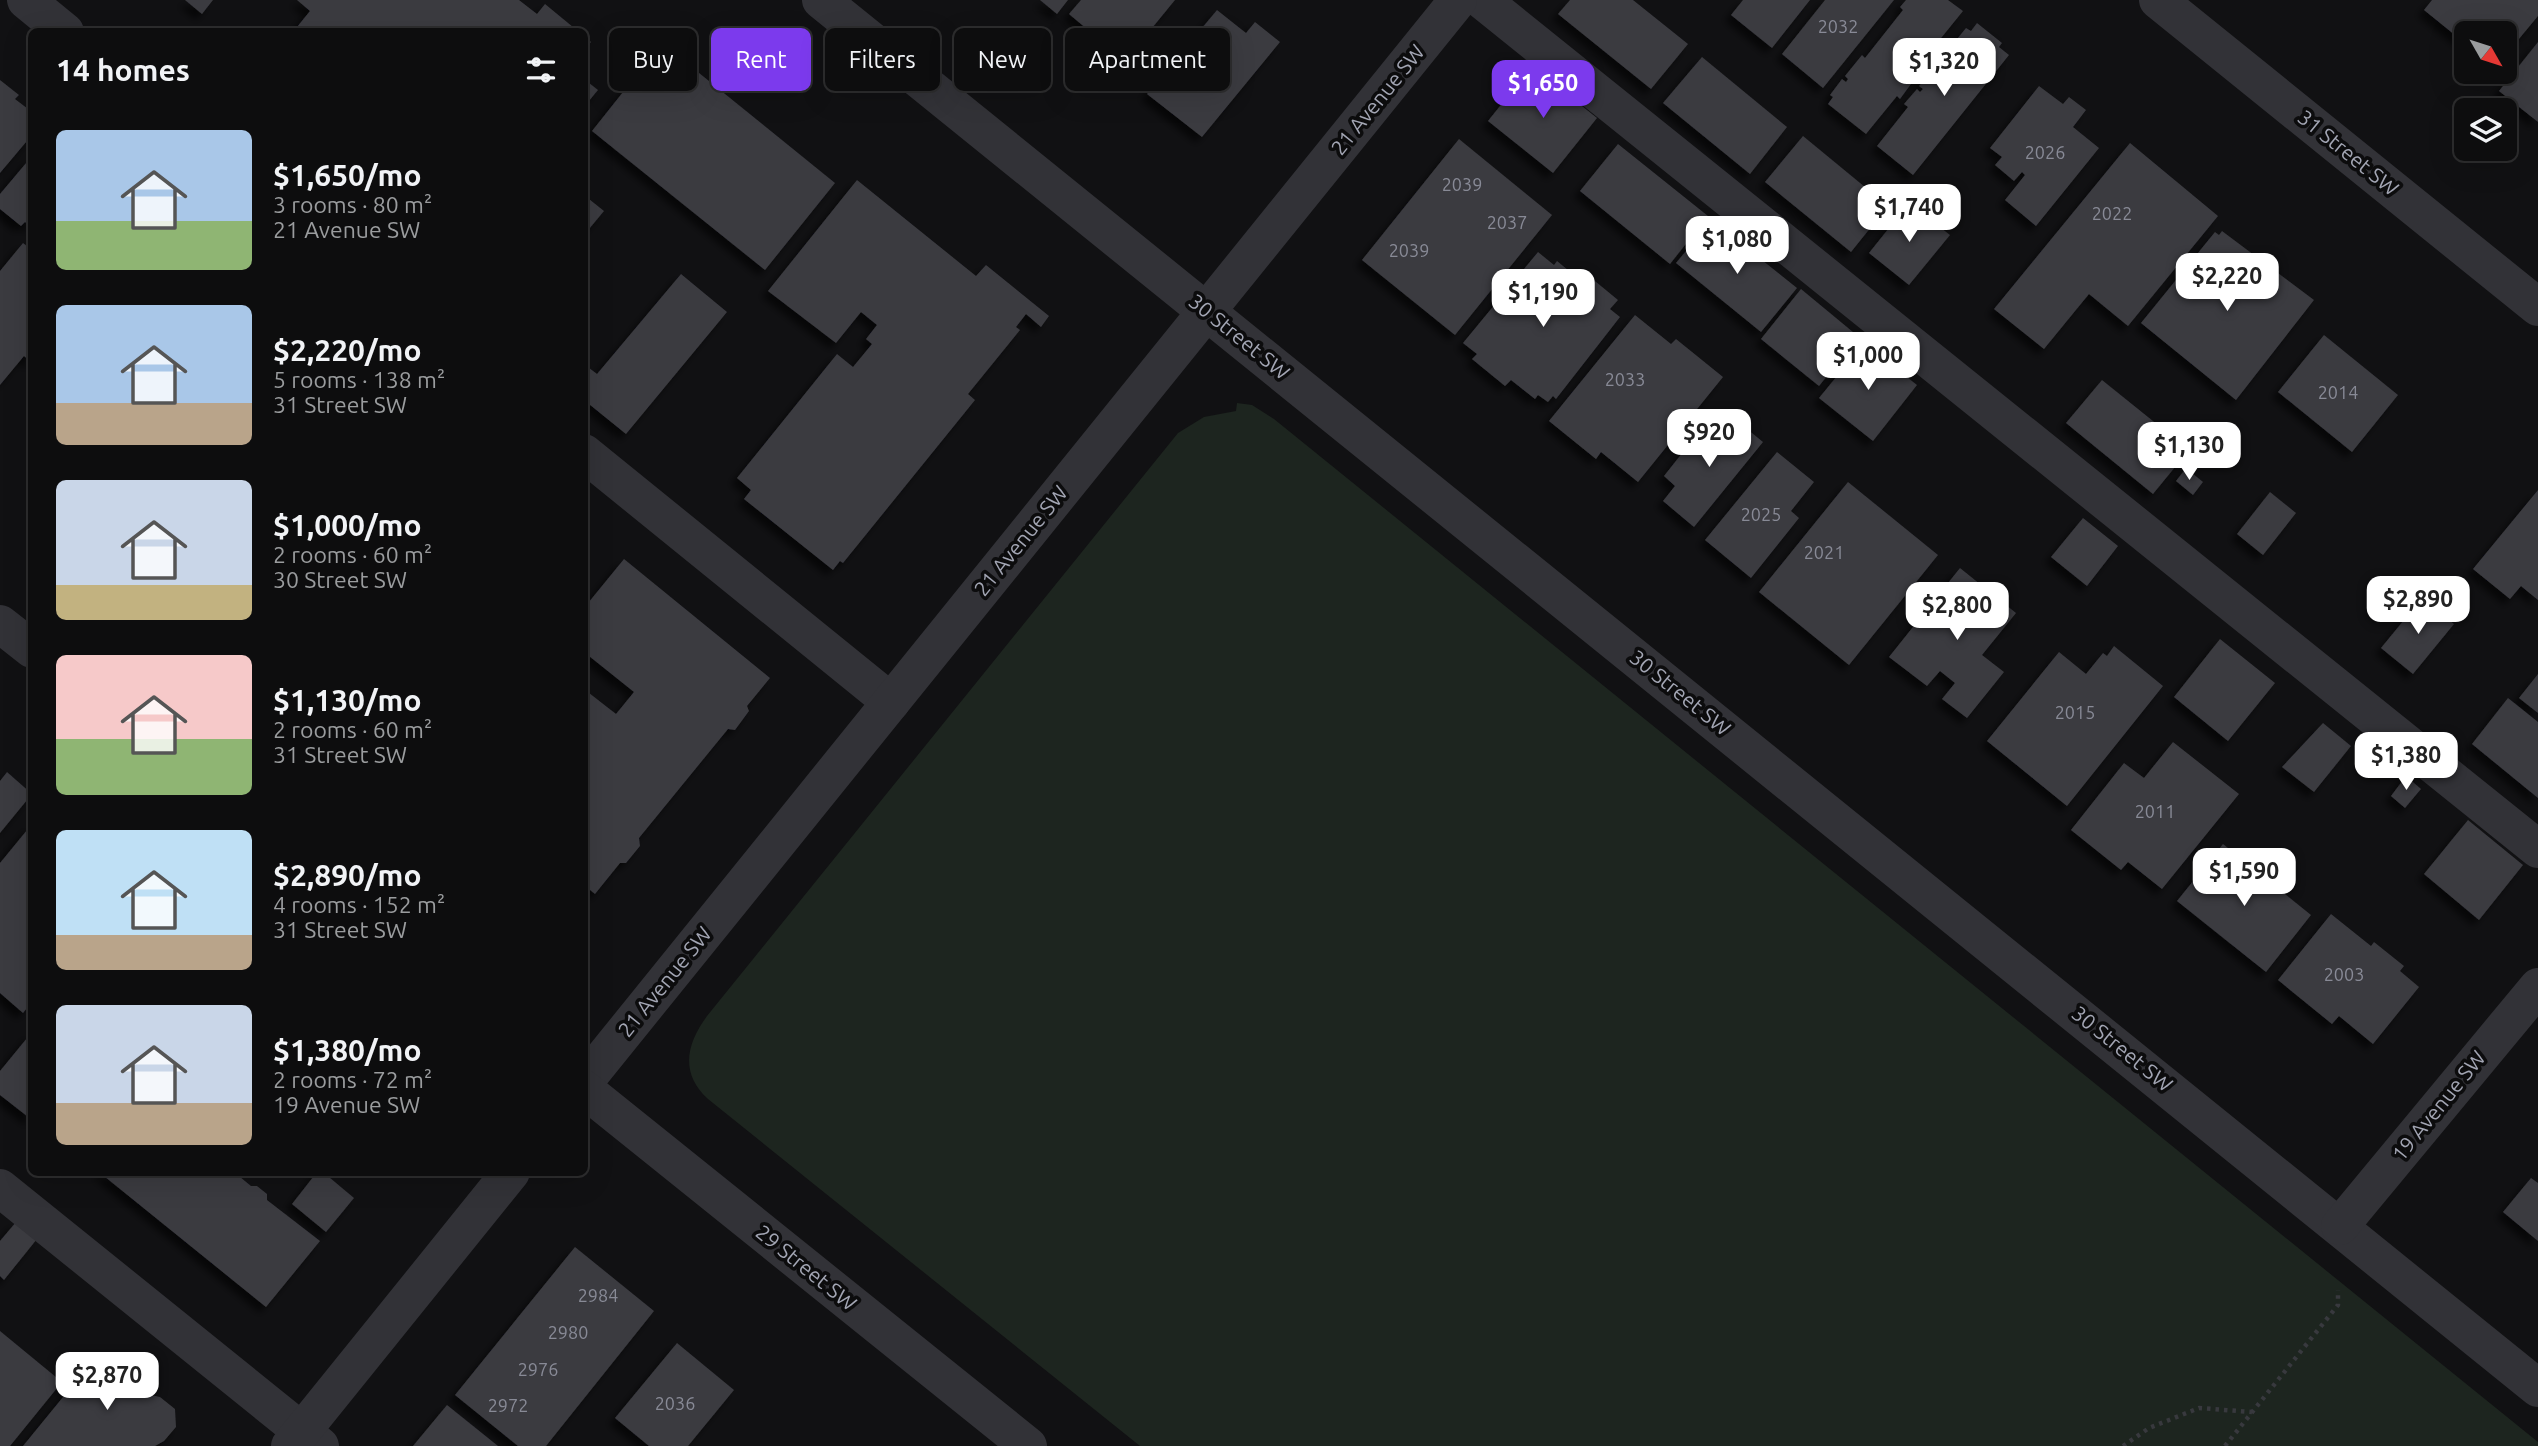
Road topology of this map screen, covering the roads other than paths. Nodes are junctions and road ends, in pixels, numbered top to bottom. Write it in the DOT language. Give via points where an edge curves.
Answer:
graph roads {
  1 [pos="26,0"];
  2 [pos="821,0"];
  3 [pos="1458,0"];
  4 [pos="1482,0"];
  5 [pos="2158,0"];
  6 [pos="60,28"];
  7 [pos="2538,307"];
  8 [pos="1207,311"];
  9 [pos="588,456"];
  10 [pos="0,624"];
  11 [pos="28,646"];
  12 [pos="891,702"];
  13 [pos="2538,849"];
  14 [pos="2538,987"];
  15 [pos="588,1077"];
  16 [pos="588,1092"];
  17 [pos="508,1176"];
  18 [pos="0,1188"];
  19 [pos="2340,1226"];
  20 [pos="2538,1388"];
  21 [pos="304,1441"];
  22 [pos="1028,1446"];
  1 -- 6 [label="street"];
  2 -- 8 [label="street, 30 Street SW"];
  3 -- 8 [label="street, 21 Avenue SW"];
  4 -- 13 [label="street"];
  5 -- 7 [label="street, 31 Street SW"];
  8 -- 12 [label="street, 21 Avenue SW"];
  8 -- 19 [label="street, 30 Street SW"];
  9 -- 12 [label="street"];
  10 -- 11 [label="street"];
  12 -- 15 [label="street, 21 Avenue SW"];
  14 -- 19 [label="street, 19 Avenue SW"];
  16 -- 22 [label="street, 29 Street SW"];
  17 -- 21 [label="street"];
  18 -- 21 [label="street"];
  19 -- 20 [label="street, 30 Street SW"];
}
